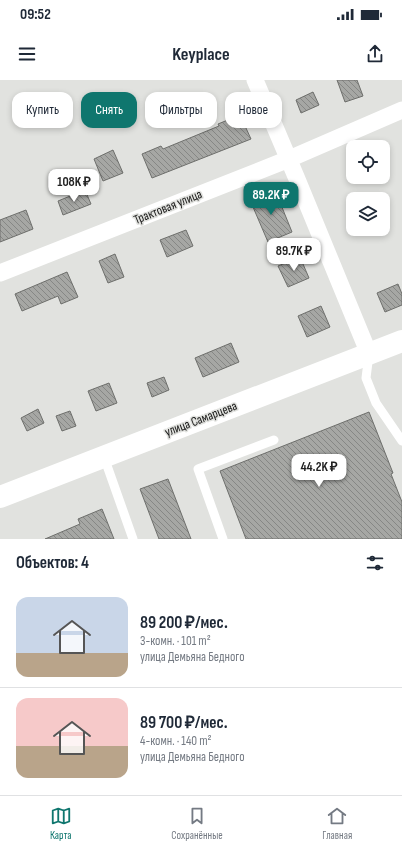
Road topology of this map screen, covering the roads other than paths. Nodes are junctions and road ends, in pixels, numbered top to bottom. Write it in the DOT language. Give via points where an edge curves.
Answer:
graph roads {
  1 [pos="255,80"];
  2 [pos="402,110"];
  3 [pos="289,159"];
  4 [pos="0,273"];
  5 [pos="402,341"];
  6 [pos="369,354"];
  7 [pos="274,440"];
  8 [pos="402,441"];
  9 [pos="104,457"];
  10 [pos="0,497"];
  11 [pos="133,539"];
  12 [pos="223,539"];
  1 -- 3 [label="street"];
  2 -- 3 [label="street, Трактовая улица"];
  3 -- 4 [label="street, Трактовая улица"];
  3 -- 6 [label="street"];
  5 -- 6 [label="street, улица Самарцева"];
  6 -- 8 [label="lane" via="366,378 376,403"];
  6 -- 9 [label="street, улица Самарцева"];
  7 -- 12 [label="lane" via="198,470"];
  9 -- 10 [label="street, улица Самарцева"];
  9 -- 11 [label="lane"];
}
